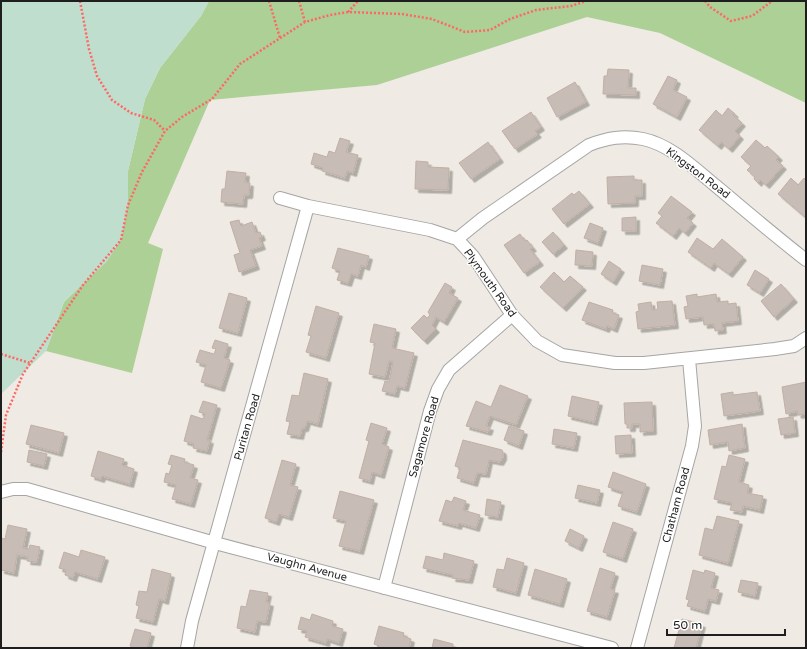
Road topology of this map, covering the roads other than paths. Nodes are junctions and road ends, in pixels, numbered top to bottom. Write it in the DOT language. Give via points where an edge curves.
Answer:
graph roads {
  1 [pos="280,198"];
  2 [pos="308,206"];
  3 [pos="457,239"];
  4 [pos="806,260"];
  5 [pos="512,315"];
  6 [pos="806,338"];
  7 [pos="689,359"];
  8 [pos="2,492"];
  9 [pos="215,543"];
  10 [pos="384,588"];
  11 [pos="187,648"];
  12 [pos="612,648"];
  13 [pos="637,648"];
  1 -- 2 [label="street, Plymouth Road"];
  2 -- 3 [label="street, Plymouth Road" via="430,230"];
  2 -- 9 [label="street, Puritan Road"];
  3 -- 4 [label="street, Kingston Road" via="496,208 589,145 606,139 625,137 644,139 661,145 684,160"];
  3 -- 5 [label="street, Plymouth Road" via="473,256"];
  5 -- 7 [label="street, Plymouth Road" via="537,341 562,355 615,364"];
  5 -- 10 [label="street, Sagamore Road" via="449,370 438,389"];
  6 -- 7 [label="street, Plymouth Road" via="794,346"];
  7 -- 13 [label="street, Chatham Road" via="696,426"];
  8 -- 9 [label="street, Vaughn Avenue" via="13,488 27,489"];
  9 -- 10 [label="street, Vaughn Avenue"];
  9 -- 11 [label="street, Puritan Road" via="192,621"];
  10 -- 12 [label="street, Vaughn Avenue"];
}
